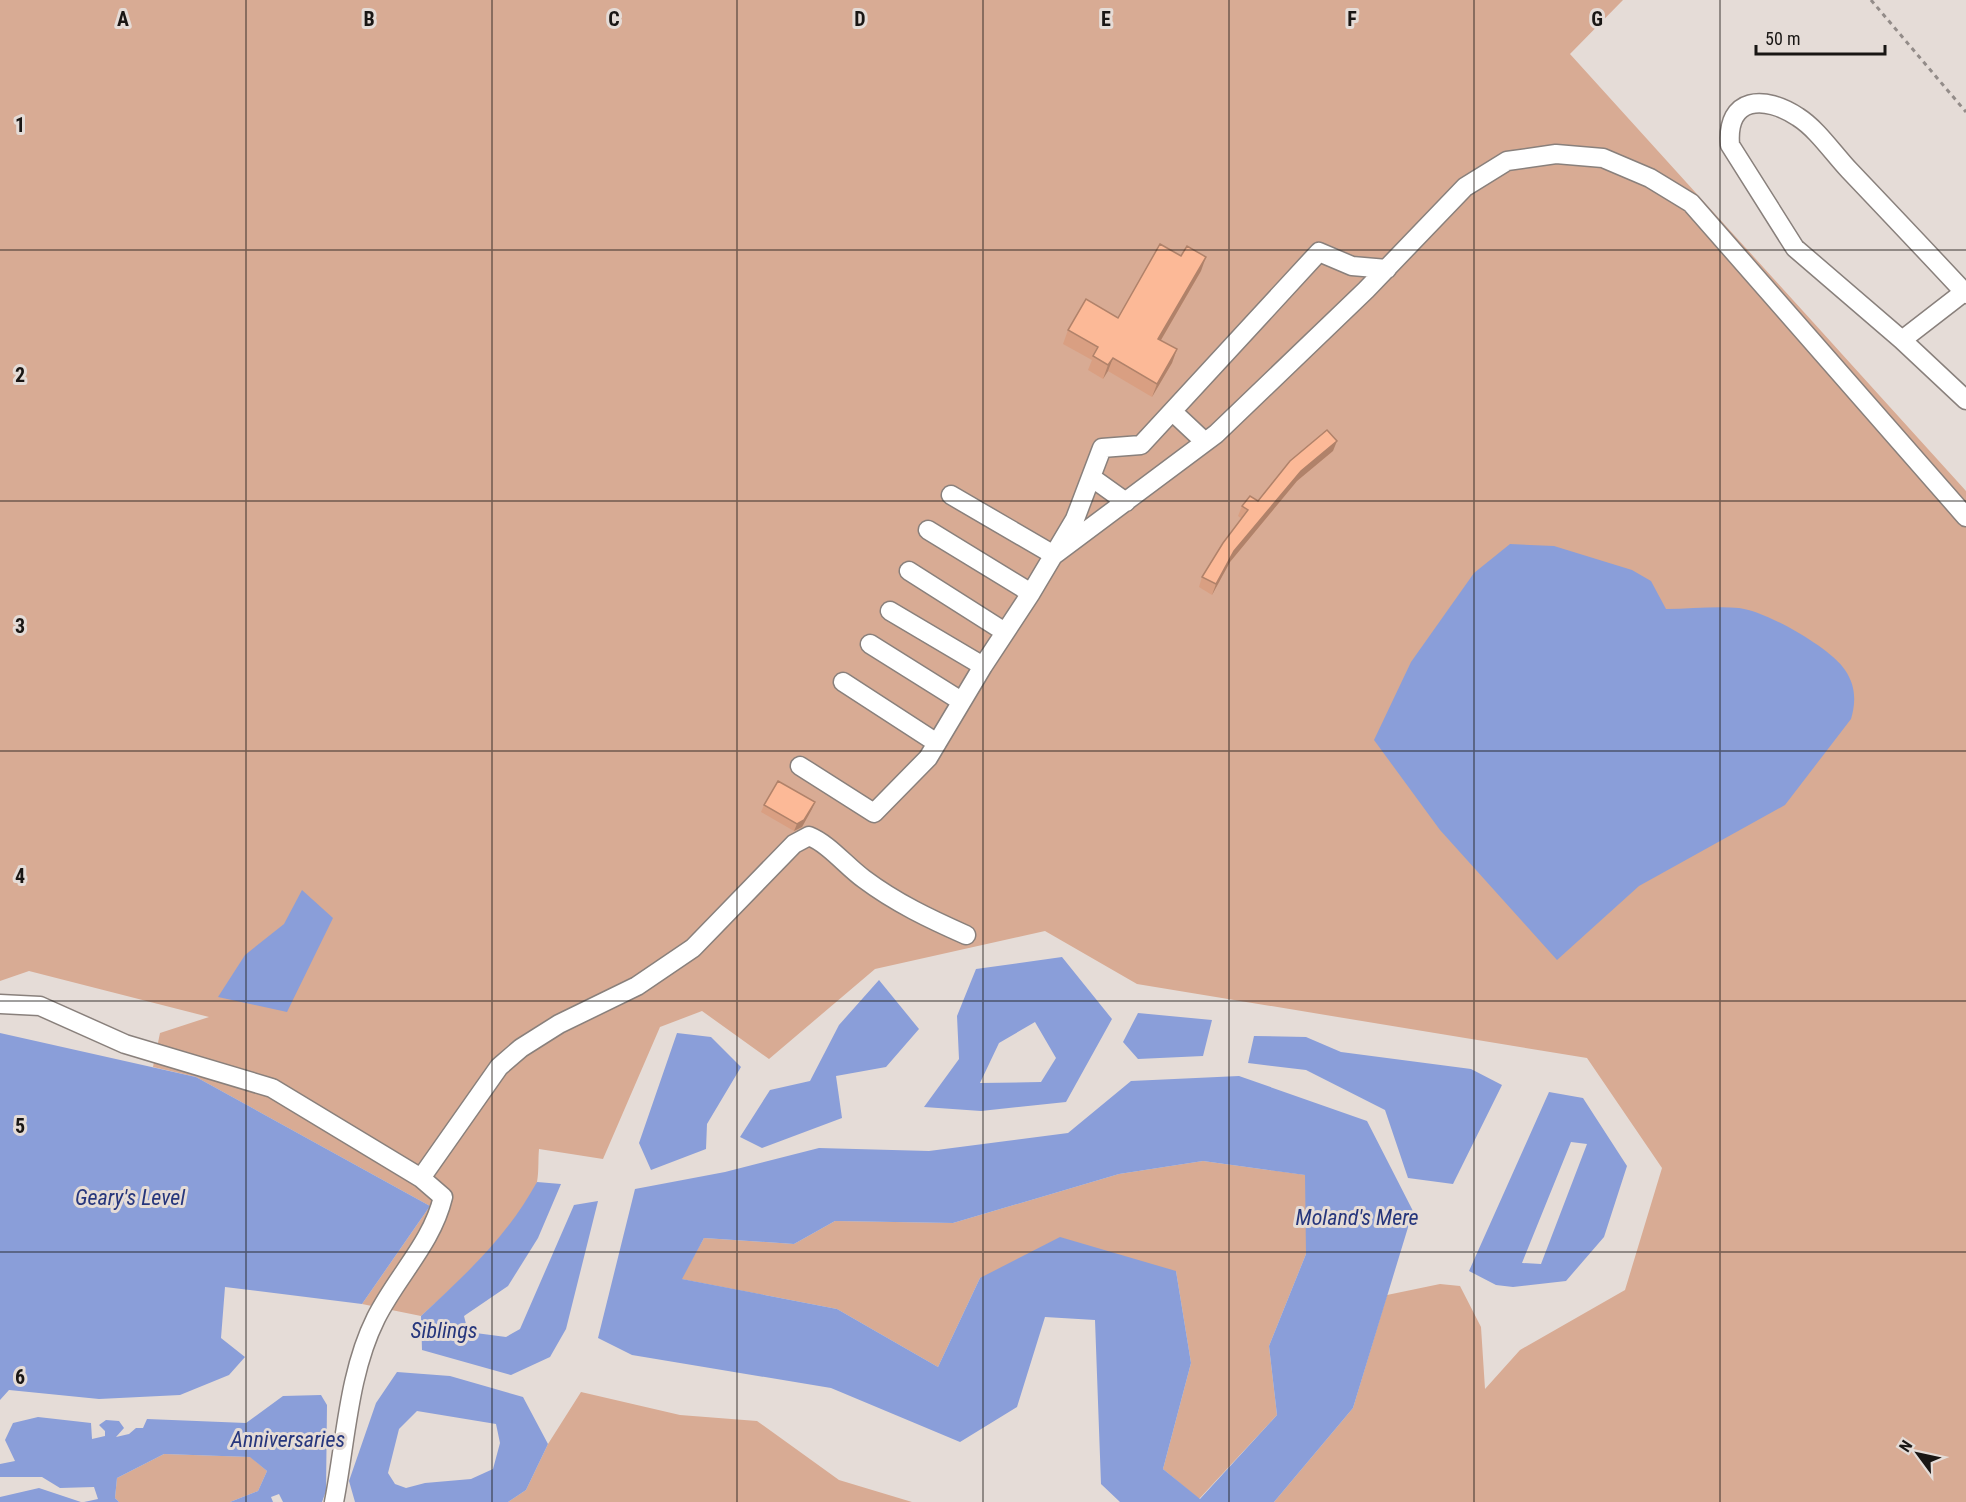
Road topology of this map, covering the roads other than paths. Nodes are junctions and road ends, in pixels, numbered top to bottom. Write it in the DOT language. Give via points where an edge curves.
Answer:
graph roads {
  1 [pos="1387,269"];
  2 [pos="1965,293"];
  3 [pos="1902,340"];
  4 [pos="1966,400"];
  5 [pos="1173,412"];
  6 [pos="1205,442"];
  7 [pos="1091,477"];
  8 [pos="951,495"];
  9 [pos="1125,502"];
  10 [pos="1966,517"];
  11 [pos="928,530"];
  12 [pos="1054,555"];
  13 [pos="909,571"];
  14 [pos="1032,592"];
  15 [pos="890,611"];
  16 [pos="1005,632"];
  17 [pos="870,644"];
  18 [pos="982,666"];
  19 [pos="843,682"];
  20 [pos="961,701"];
  21 [pos="937,743"];
  22 [pos="800,766"];
  23 [pos="966,935"];
  24 [pos="0,1004"];
  25 [pos="421,1178"];
  26 [pos="334,1502"];
  1 -- 5 [label="lane" via="1352,266 1319,252"];
  1 -- 6 [label="lane"];
  1 -- 10 [label="lane" via="1465,187 1507,161 1556,154 1603,158 1650,178 1691,203"];
  2 -- 3 [label="lane"];
  2 -- 3 [label="lane" via="1798,117 1760,103 1744,106 1728,127 1730,145 1795,248"];
  3 -- 4 [label="lane"];
  5 -- 6 [label="lane"];
  5 -- 7 [label="lane" via="1141,445 1102,448"];
  6 -- 9 [label="lane"];
  7 -- 9 [label="lane"];
  7 -- 12 [label="lane" via="1075,519"];
  8 -- 12 [label="lane"];
  9 -- 12 [label="lane"];
  11 -- 14 [label="lane"];
  12 -- 14 [label="lane"];
  13 -- 16 [label="lane"];
  14 -- 16 [label="lane"];
  15 -- 18 [label="lane"];
  16 -- 18 [label="lane"];
  17 -- 20 [label="lane"];
  18 -- 20 [label="lane"];
  19 -- 21 [label="lane"];
  20 -- 21 [label="lane"];
  21 -- 22 [label="lane" via="928,758 874,813"];
  23 -- 25 [label="lane" via="915,913 809,836 794,844 693,948 637,986 558,1024 499,1067"];
  24 -- 25 [label="lane" via="40,1006 125,1044 272,1088"];
  25 -- 26 [label="lane" via="442,1197 437,1222 376,1318 356,1375"];
}
